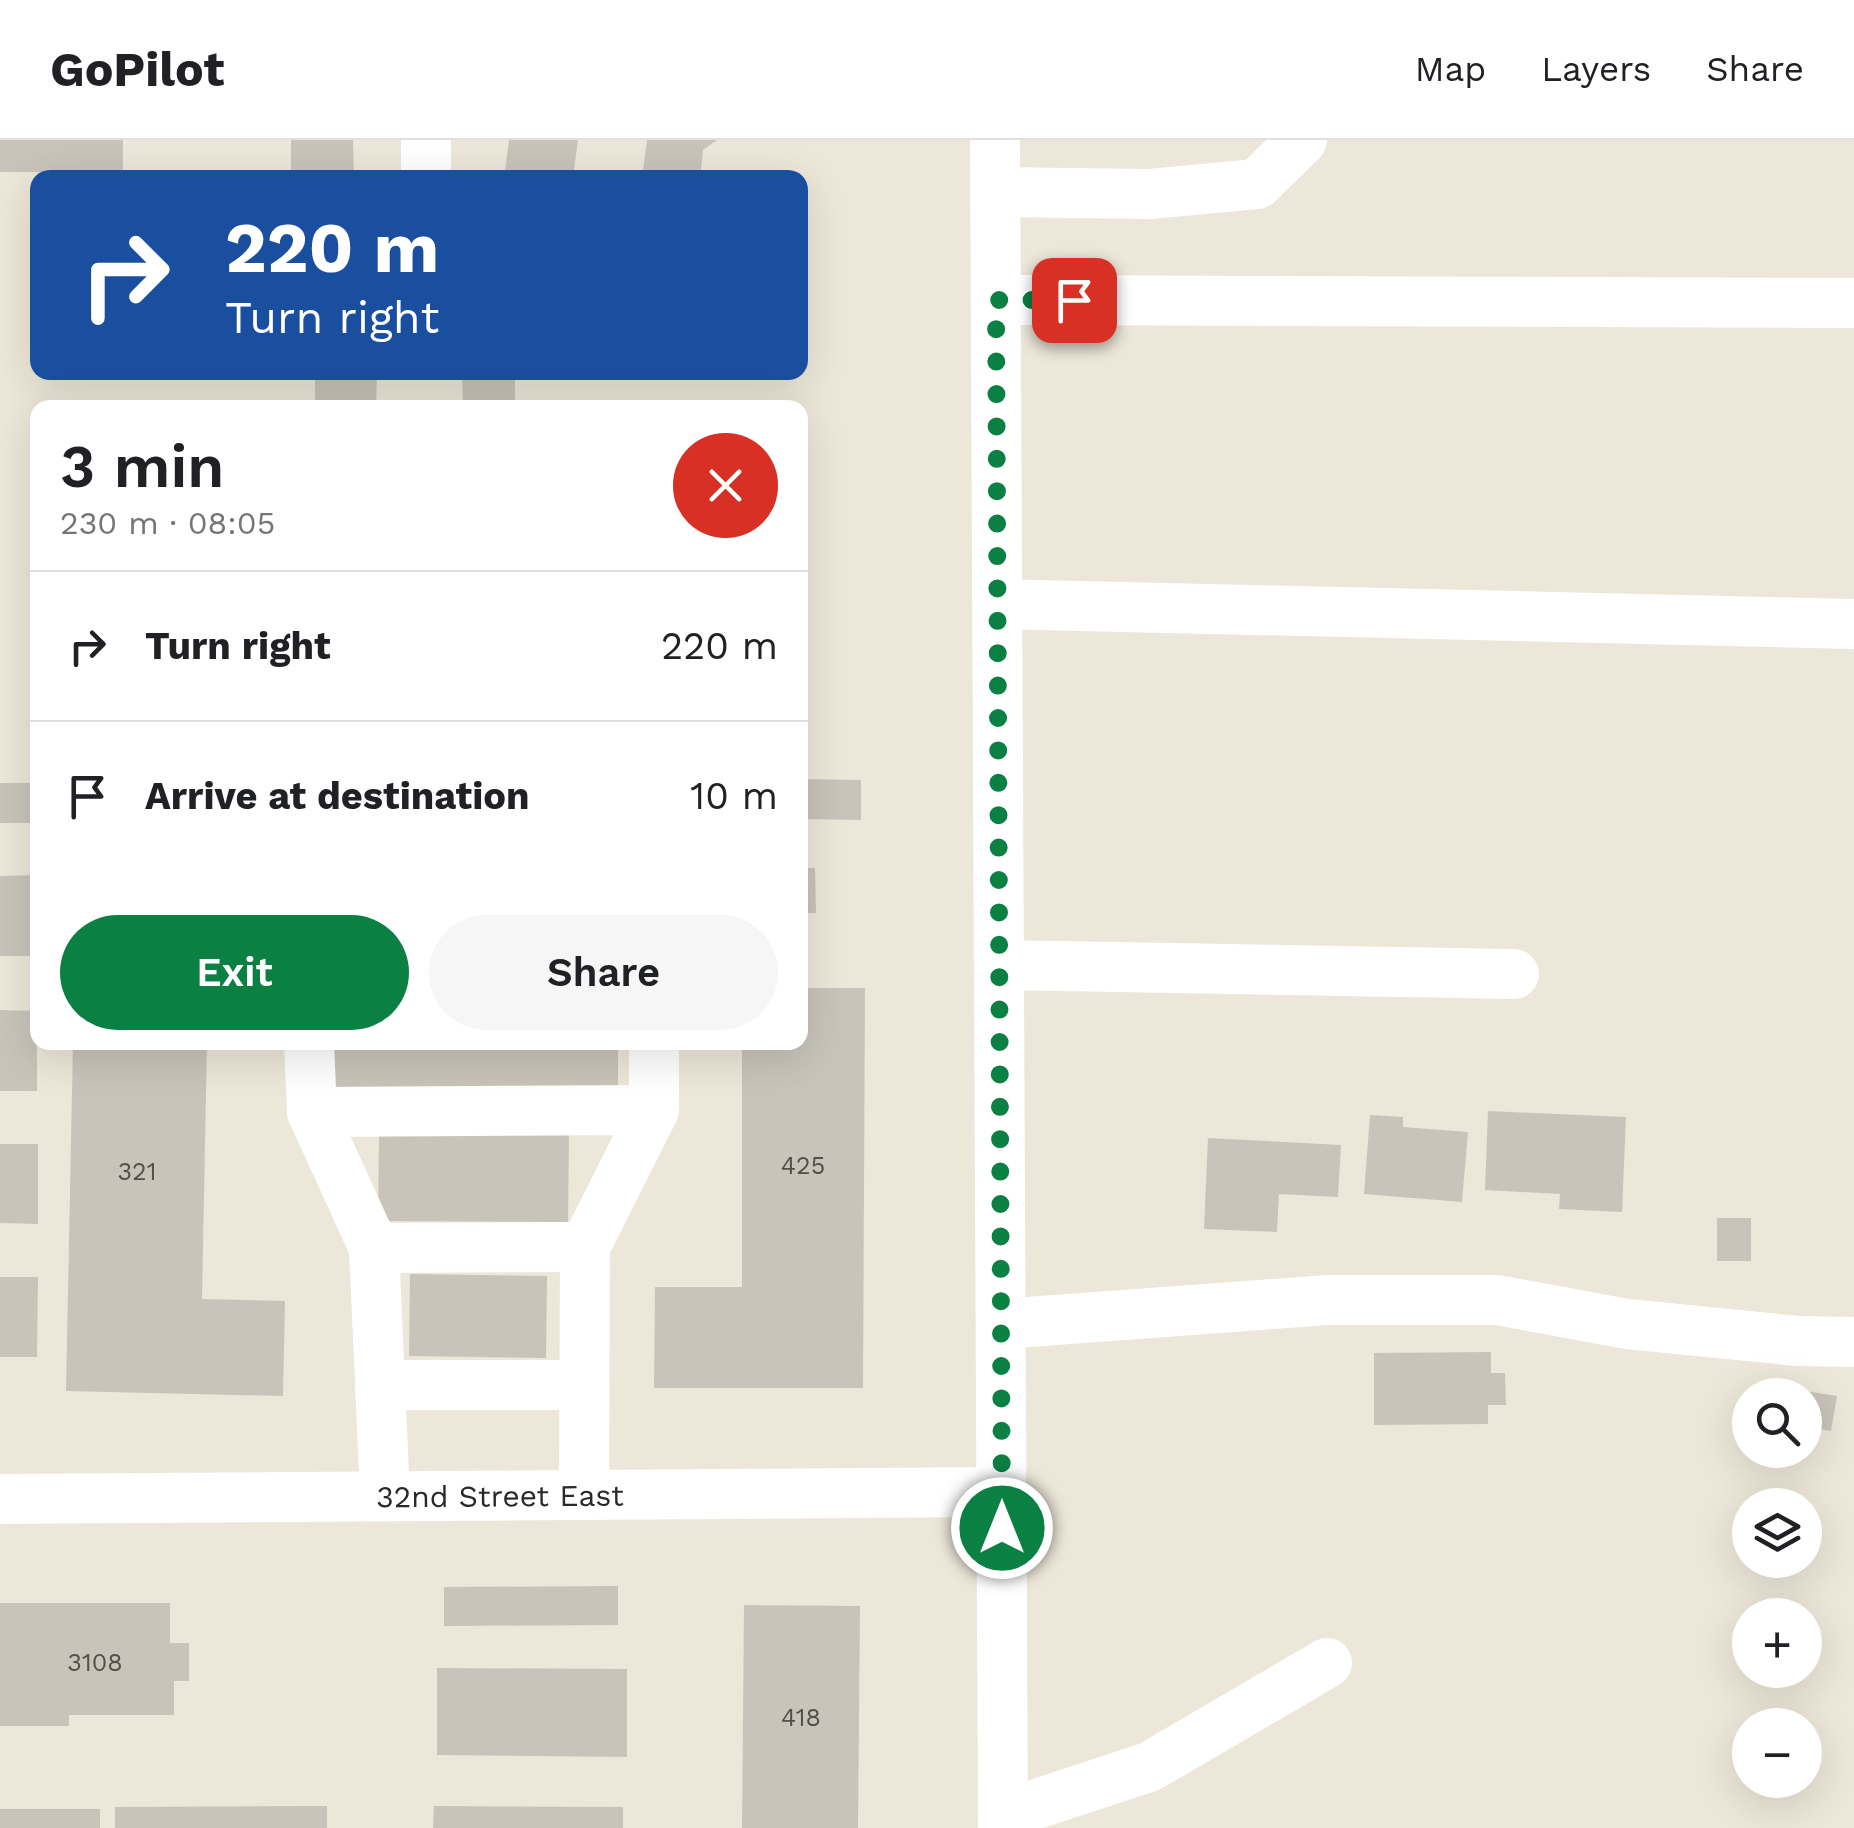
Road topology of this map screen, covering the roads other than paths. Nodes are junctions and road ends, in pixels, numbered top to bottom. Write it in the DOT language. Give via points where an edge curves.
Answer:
graph roads {
  1 [pos="426,140"];
  2 [pos="995,140"];
  3 [pos="1302,140"];
  4 [pos="426,170"];
  5 [pos="996,192"];
  6 [pos="996,300"];
  7 [pos="1854,303"];
  8 [pos="998,604"];
  9 [pos="1854,624"];
  10 [pos="1000,965"];
  11 [pos="1514,974"];
  12 [pos="309,1050"];
  13 [pos="654,1050"];
  14 [pos="654,1110"];
  15 [pos="312,1112"];
  16 [pos="374,1248"];
  17 [pos="585,1248"];
  18 [pos="1001,1324"];
  19 [pos="1854,1342"];
  20 [pos="584,1384"];
  21 [pos="380,1385"];
  22 [pos="1001,1492"];
  23 [pos="584,1495"];
  24 [pos="385,1496"];
  25 [pos="0,1499"];
  26 [pos="1327,1662"];
  27 [pos="1002,1822"];
  1 -- 4 [label="street"];
  2 -- 5 [label="street"];
  3 -- 5 [label="street" via="1257,184 1150,194"];
  5 -- 6 [label="street"];
  6 -- 7 [label="street"];
  6 -- 8 [label="street"];
  8 -- 9 [label="street"];
  8 -- 10 [label="street"];
  10 -- 11 [label="street"];
  10 -- 18 [label="street"];
  12 -- 15 [label="street"];
  13 -- 14 [label="street"];
  14 -- 15 [label="street"];
  14 -- 17 [label="street"];
  15 -- 16 [label="street"];
  16 -- 17 [label="street"];
  16 -- 21 [label="street"];
  17 -- 20 [label="street"];
  18 -- 19 [label="street" via="1328,1300 1497,1300 1627,1324"];
  18 -- 22 [label="street"];
  20 -- 21 [label="street"];
  20 -- 23 [label="street"];
  21 -- 24 [label="street"];
  22 -- 23 [label="street, 32nd Street East"];
  22 -- 27 [label="street"];
  23 -- 24 [label="street, 32nd Street East"];
  24 -- 25 [label="street, 32nd Street East"];
  26 -- 27 [label="street" via="1149,1766"];
}
